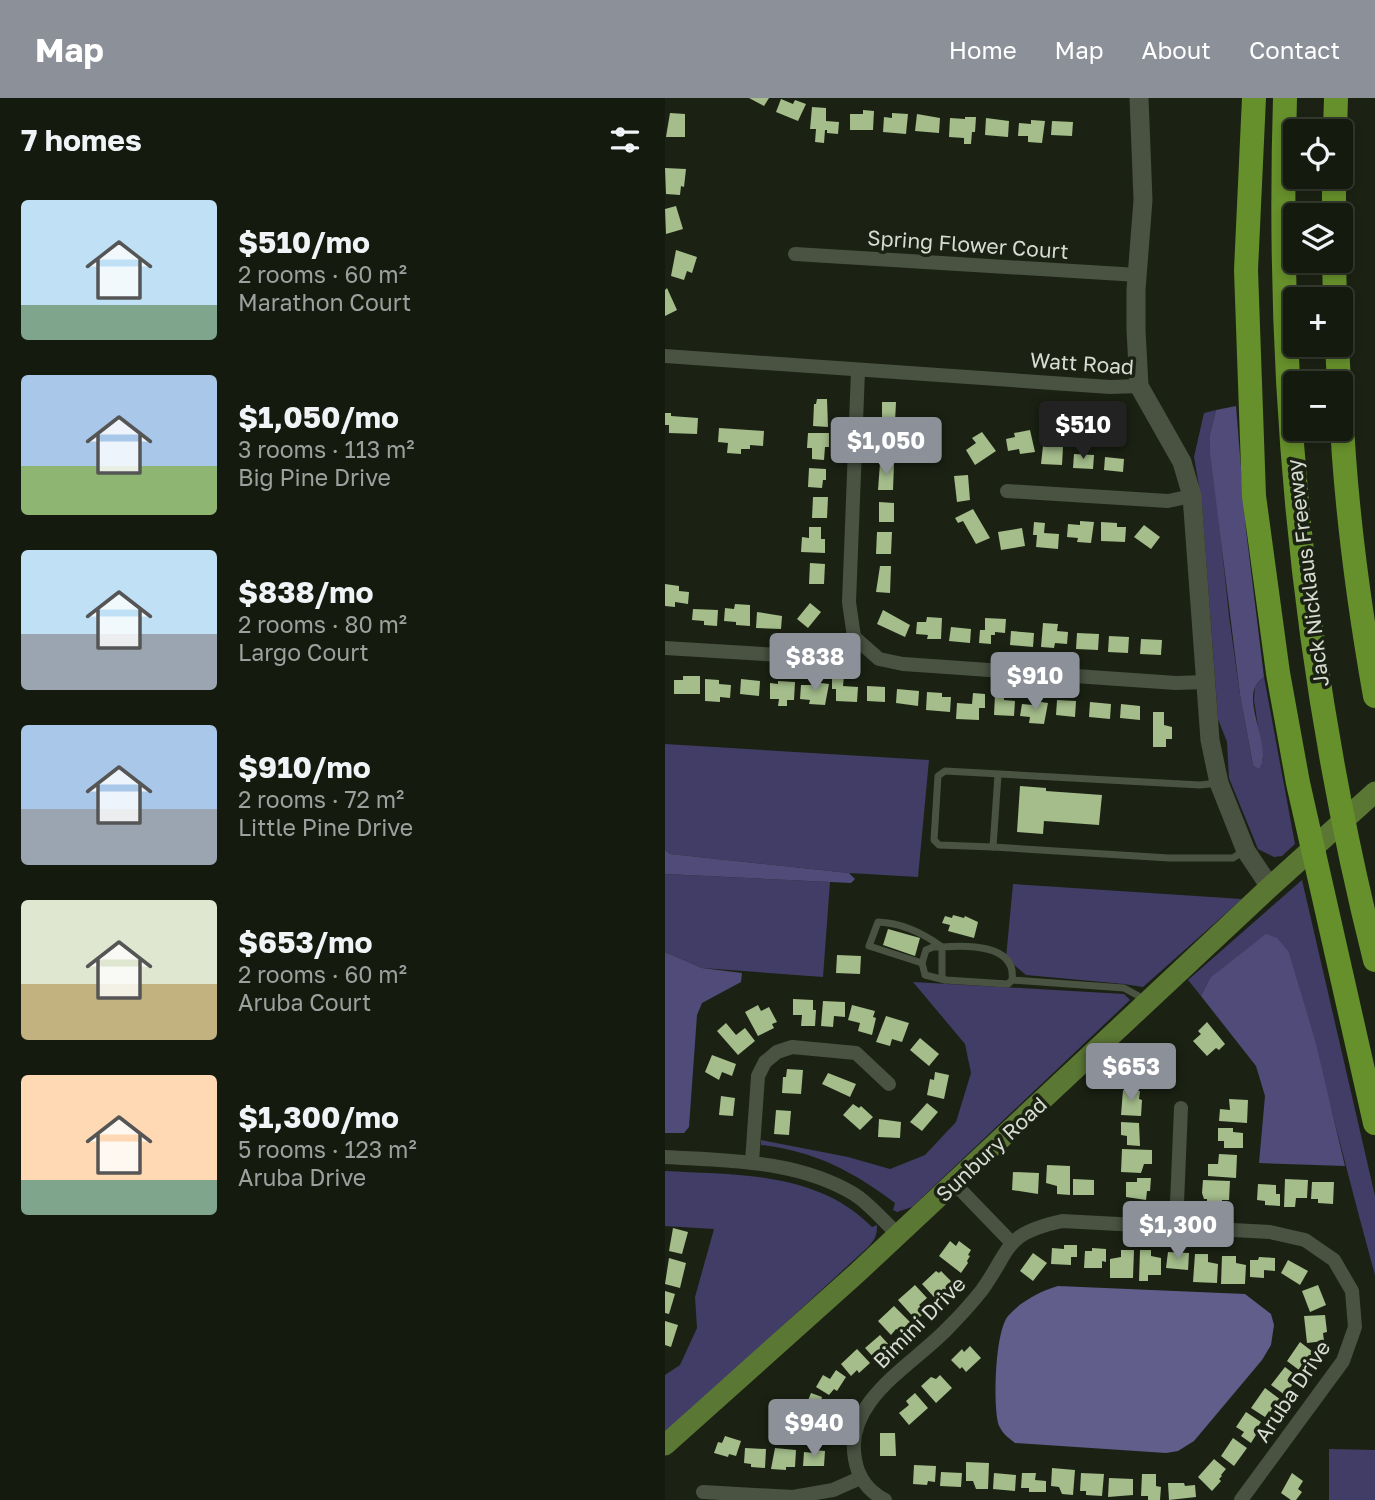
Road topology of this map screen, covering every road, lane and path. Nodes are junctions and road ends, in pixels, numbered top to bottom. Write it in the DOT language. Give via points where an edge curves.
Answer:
graph roads {
  1 [pos="1139,98"];
  2 [pos="1254,98"];
  3 [pos="1285,98"];
  4 [pos="1336,98"];
  5 [pos="1335,119"];
  6 [pos="795,254"];
  7 [pos="1138,275"];
  8 [pos="665,356"];
  9 [pos="858,371"];
  10 [pos="1139,386"];
  11 [pos="1344,441"];
  12 [pos="1007,491"];
  13 [pos="1192,496"];
  14 [pos="854,636"];
  15 [pos="665,648"];
  16 [pos="1206,682"];
  17 [pos="1375,696"];
  18 [pos="998,775"];
  19 [pos="1219,783"];
  20 [pos="1375,792"];
  21 [pos="993,847"];
  22 [pos="1246,850"];
  23 [pos="1270,887"];
  24 [pos="942,947"];
  25 [pos="1375,960"];
  26 [pos="922,963"];
  27 [pos="944,980"];
  28 [pos="1012,980"];
  29 [pos="1148,1001"];
  30 [pos="889,1084"];
  31 [pos="1181,1108"];
  32 [pos="1375,1123"];
  33 [pos="665,1157"];
  34 [pos="752,1162"];
  35 [pos="954,1183"];
  36 [pos="1176,1227"];
  37 [pos="898,1234"];
  38 [pos="1011,1242"];
  39 [pos="665,1445"];
  40 [pos="860,1478"];
  41 [pos="703,1492"];
  42 [pos="885,1500"];
  43 [pos="1241,1500"];
  1 -- 7 [label="street" via="1143,200"];
  2 -- 32 [label="highway" via="1246,270 1254,496 1298,783"];
  3 -- 25 [label="highway, Jack Nicklaus Freeway" via="1283,272 1291,436 1330,750"];
  4 -- 5 [label="highway"];
  6 -- 7 [label="street, Spring Flower Court"];
  7 -- 10 [label="street"];
  8 -- 9 [label="street, Watt Road"];
  9 -- 10 [label="street, Watt Road"];
  9 -- 14 [label="street" via="849,602"];
  10 -- 13 [label="street, Watt Road" via="1182,462"];
  11 -- 17 [label="highway" via="1362,623"];
  12 -- 13 [label="street" via="1168,500"];
  13 -- 16 [label="street, Watt Road"];
  14 -- 15 [label="street" via="818,652 779,655"];
  14 -- 16 [label="street" via="879,659 903,664"];
  16 -- 19 [label="street, Watt Road"];
  18 -- 19 [label="lane"];
  18 -- 21 [label="lane"];
  18 -- 21 [label="lane" via="945,771 938,776 934,840 939,845"];
  19 -- 22 [label="street, Watt Road"];
  20 -- 23 [label="main road, Sunbury Road"];
  21 -- 22 [label="lane" via="1217,858 1233,858"];
  22 -- 23 [label="street, Watt Road"];
  23 -- 29 [label="main road, Sunbury Road"];
  24 -- 26 [label="lane" via="926,950"];
  24 -- 26 [label="lane" via="923,933 878,922 869,946"];
  24 -- 27 [label="lane"];
  24 -- 28 [label="lane" via="989,948 1010,964"];
  26 -- 27 [label="lane" via="925,975"];
  27 -- 28 [label="lane" via="1008,984"];
  28 -- 29 [label="lane" via="1124,988"];
  29 -- 35 [label="main road, Sunbury Road"];
  30 -- 34 [label="street" via="856,1054 792,1048 777,1052 758,1076"];
  31 -- 36 [label="street"];
  33 -- 34 [label="street"];
  34 -- 37 [label="street" via="815,1175 856,1195"];
  35 -- 37 [label="main road, Sunbury Road"];
  35 -- 38 [label="street"];
  36 -- 38 [label="street, Aruba Drive" via="1062,1221 1035,1227"];
  36 -- 43 [label="street, Aruba Drive" via="1271,1232 1305,1240 1334,1260 1352,1291 1355,1327 1343,1361"];
  37 -- 39 [label="main road, Sunbury Road"];
  38 -- 40 [label="street, Bimini Drive" via="981,1291 887,1383 857,1420 853,1447"];
  40 -- 41 [label="street" via="834,1490 793,1497"];
  40 -- 42 [label="street"];
}
